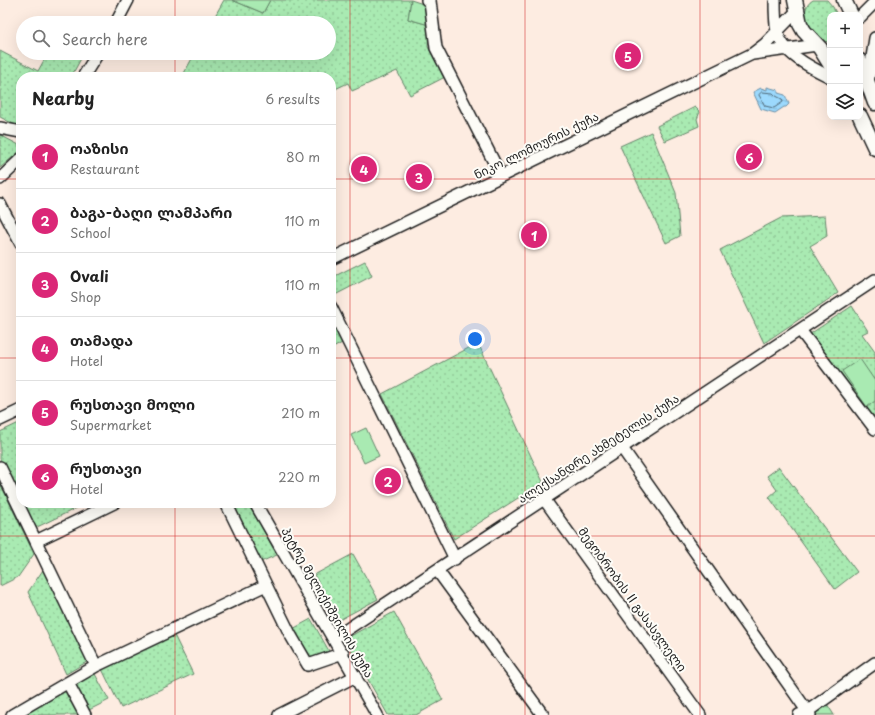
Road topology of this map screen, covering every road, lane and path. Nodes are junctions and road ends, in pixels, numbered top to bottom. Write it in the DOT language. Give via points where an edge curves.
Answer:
graph roads {
  1 [pos="128,0"];
  2 [pos="427,0"];
  3 [pos="775,0"];
  4 [pos="844,0"];
  5 [pos="875,2"];
  6 [pos="796,3"];
  7 [pos="850,12"];
  8 [pos="863,14"];
  9 [pos="120,16"];
  10 [pos="777,32"];
  11 [pos="875,38"];
  12 [pos="823,48"];
  13 [pos="788,50"];
  14 [pos="752,54"];
  15 [pos="94,60"];
  16 [pos="863,70"];
  17 [pos="86,72"];
  18 [pos="827,76"];
  19 [pos="868,86"];
  20 [pos="875,103"];
  21 [pos="862,120"];
  22 [pos="0,128"];
  23 [pos="16,131"];
  24 [pos="875,148"];
  25 [pos="16,164"];
  26 [pos="501,176"];
  27 [pos="0,179"];
  28 [pos="0,204"];
  29 [pos="16,234"];
  30 [pos="336,257"];
  31 [pos="875,280"];
  32 [pos="336,317"];
  33 [pos="800,330"];
  34 [pos="16,412"];
  35 [pos="0,420"];
  36 [pos="875,429"];
  37 [pos="622,448"];
  38 [pos="0,467"];
  39 [pos="544,499"];
  40 [pos="16,500"];
  41 [pos="20,508"];
  42 [pos="104,508"];
  43 [pos="228,508"];
  44 [pos="258,508"];
  45 [pos="36,541"];
  46 [pos="455,558"];
  47 [pos="437,570"];
  48 [pos="266,585"];
  49 [pos="334,638"];
  50 [pos="343,653"];
  51 [pos="875,663"];
  52 [pos="96,666"];
  53 [pos="356,676"];
  54 [pos="68,682"];
  55 [pos="806,714"];
  56 [pos="12,715"];
  57 [pos="85,715"];
  58 [pos="279,715"];
  59 [pos="377,715"];
  60 [pos="543,715"];
  61 [pos="700,715"];
  1 -- 9 [label="street"];
  2 -- 26 [label="street" via="430,2 436,48"];
  3 -- 10 [label="street"];
  4 -- 7 [label="main road"];
  5 -- 8 [label="street"];
  6 -- 10 [label="street, ნიკო ლომოურის ქუჩა"];
  6 -- 12 [label="main road" via="804,31"];
  10 -- 13 [label="street"];
  10 -- 14 [label="street, ნიკო ლომოურის ქუჩა"];
  11 -- 19 [label="street"];
  12 -- 13 [label="street, ნიკო ლომოურის ქუჩა"];
  13 -- 14 [label="street, ნიკო ლომოურის ქუჩა"];
  13 -- 18 [label="street" via="805,65"];
  14 -- 26 [label="street, ნიკო ლომოურის ქუჩა"];
  15 -- 17 [label="street"];
  16 -- 19 [label="main road"];
  19 -- 20 [label="main road"];
  21 -- 24 [label="main road"];
  22 -- 23 [label="street"];
  25 -- 27 [label="street"];
  26 -- 30 [label="street, ნიკო ლომოურის ქუჩა"];
  28 -- 29 [label="street"];
  31 -- 33 [label="street, ალექსანდრე ახმეტელის ქუჩა"];
  32 -- 46 [label="street"];
  33 -- 36 [label="street"];
  33 -- 37 [label="street, ალექსანდრე ახმეტელის ქუჩა"];
  34 -- 35 [label="street"];
  37 -- 39 [label="street, ალექსანდრე ახმეტელის ქუჩა"];
  37 -- 55 [label="street"];
  38 -- 40 [label="street"];
  39 -- 46 [label="street, ალექსანდრე ახმეტელის ქუჩა"];
  39 -- 61 [label="street, მეგობრობის II გასასვლელი"];
  41 -- 45 [label="street"];
  42 -- 45 [label="street"];
  43 -- 48 [label="street"];
  44 -- 49 [label="street, პეტრე მელიქიშვილის ქუჩა"];
  45 -- 52 [label="street"];
  46 -- 47 [label="street, ალექსანდრე ახმეტელის ქუჩა"];
  47 -- 49 [label="street, ალექსანდრე ახმეტელის ქუჩა"];
  47 -- 60 [label="street"];
  48 -- 50 [label="street" via="308,665"];
  48 -- 52 [label="street"];
  49 -- 50 [label="street, პეტრე მელიქიშვილის ქუჩა"];
  50 -- 53 [label="street, პეტრე მელიქიშვილის ქუჩა"];
  51 -- 55 [label="street"];
  52 -- 54 [label="street"];
  53 -- 58 [label="street"];
  53 -- 59 [label="street, პეტრე მელიქიშვილის ქუჩა"];
  54 -- 56 [label="street"];
  54 -- 57 [label="street"];
}
